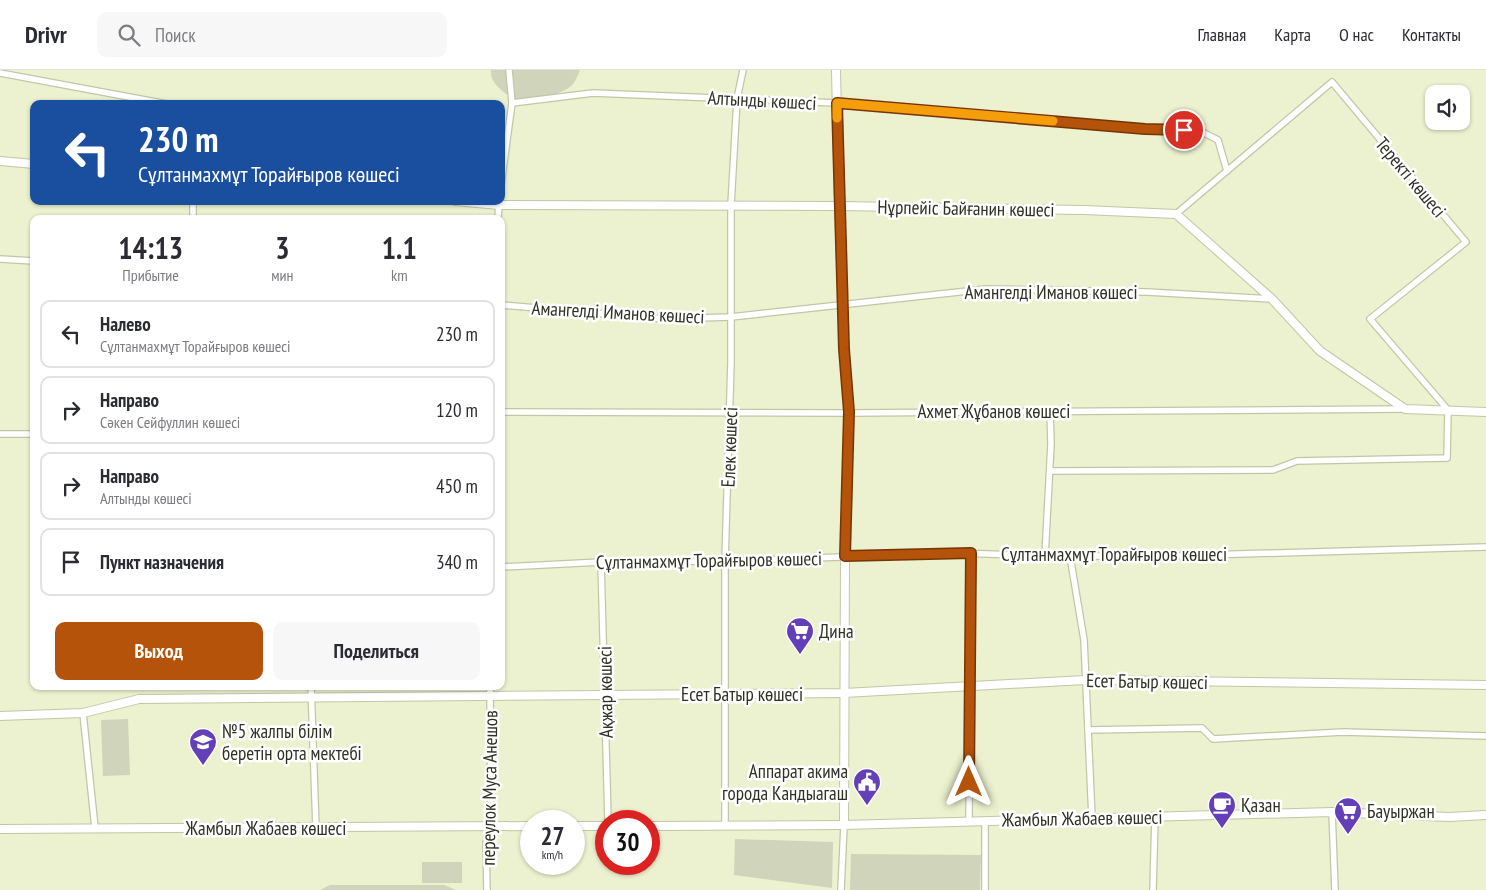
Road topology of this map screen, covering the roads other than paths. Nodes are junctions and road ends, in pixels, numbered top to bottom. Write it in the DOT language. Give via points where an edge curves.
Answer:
graph roads {
  1 [pos="509,70"];
  2 [pos="743,70"];
  3 [pos="836,70"];
  4 [pos="0,73"];
  5 [pos="737,99"];
  6 [pos="145,100"];
  7 [pos="512,103"];
  8 [pos="837,103"];
  9 [pos="505,155"];
  10 [pos="0,161"];
  11 [pos="30,164"];
  12 [pos="1227,170"];
  13 [pos="505,203"];
  14 [pos="731,205"];
  15 [pos="839,206"];
  16 [pos="1176,214"];
  17 [pos="0,259"];
  18 [pos="30,261"];
  19 [pos="1272,299"];
  20 [pos="505,305"];
  21 [pos="843,306"];
  22 [pos="731,317"];
  23 [pos="1405,409"];
  24 [pos="1050,410"];
  25 [pos="1448,410"];
  26 [pos="731,411"];
  27 [pos="505,412"];
  28 [pos="849,412"];
  29 [pos="1486,412"];
  30 [pos="0,434"];
  31 [pos="30,434"];
  32 [pos="1050,471"];
  33 [pos="1486,547"];
  34 [pos="971,553"];
  35 [pos="845,556"];
  36 [pos="1045,556"];
  37 [pos="1070,556"];
  38 [pos="725,561"];
  39 [pos="601,562"];
  40 [pos="505,567"];
  41 [pos="1085,680"];
  42 [pos="969,685"];
  43 [pos="1486,685"];
  44 [pos="311,690"];
  45 [pos="490,690"];
  46 [pos="844,693"];
  47 [pos="724,694"];
  48 [pos="605,695"];
  49 [pos="490,696"];
  50 [pos="311,698"];
  51 [pos="83,712"];
  52 [pos="0,716"];
  53 [pos="1088,730"];
  54 [pos="1486,736"];
  55 [pos="608,810"];
  56 [pos="1332,812"];
  57 [pos="1486,815"];
  58 [pos="1155,817"];
  59 [pos="1092,818"];
  60 [pos="969,821"];
  61 [pos="985,821"];
  62 [pos="724,825"];
  63 [pos="844,825"];
  64 [pos="520,826"];
  65 [pos="660,826"];
  66 [pos="491,827"];
  67 [pos="95,828"];
  68 [pos="316,828"];
  69 [pos="0,830"];
  70 [pos="487,890"];
  71 [pos="841,890"];
  72 [pos="985,890"];
  73 [pos="1153,890"];
  74 [pos="1334,890"];
  1 -- 7 [label="street"];
  2 -- 5 [label="street, Елек көшесі"];
  3 -- 8 [label="street"];
  4 -- 6 [label="street"];
  5 -- 7 [label="street, Алтынды көшесі" via="593,93"];
  5 -- 8 [label="street, Алтынды көшесі"];
  5 -- 14 [label="street, Елек көшесі"];
  7 -- 9 [label="street"];
  8 -- 12 [label="street, Алтынды көшесі" via="1145,129 1174,131 1194,128 1218,140"];
  8 -- 15 [label="street"];
  10 -- 11 [label="street"];
  12 -- 16 [label="street, Теректі көшесі"];
  12 -- 25 [label="street, Теректі көшесі" via="1332,82 1466,242 1370,319"];
  13 -- 14 [label="street, Нұрпейіс Байғанин көшесі"];
  14 -- 15 [label="street, Нұрпейіс Байғанин көшесі"];
  14 -- 22 [label="street, Елек көшесі"];
  15 -- 16 [label="street, Нұрпейіс Байғанин көшесі"];
  15 -- 21 [label="street"];
  16 -- 19 [label="street"];
  17 -- 18 [label="street"];
  19 -- 21 [label="street, Амангелді Иманов көшесі" via="1147,292 986,289"];
  19 -- 23 [label="street" via="1320,351"];
  20 -- 22 [label="street, Амангелді Иманов көшесі" via="664,319"];
  21 -- 22 [label="street, Амангелді Иманов көшесі"];
  21 -- 28 [label="street"];
  22 -- 26 [label="street, Елек көшесі"];
  23 -- 24 [label="street, Ахмет Жұбанов көшесі"];
  23 -- 25 [label="street, Ахмет Жұбанов көшесі"];
  24 -- 28 [label="street, Ахмет Жұбанов көшесі"];
  24 -- 32 [label="street"];
  25 -- 29 [label="street, Ахмет Жұбанов көшесі"];
  25 -- 32 [label="street" via="1447,458 1297,461 1273,470"];
  26 -- 27 [label="street, Ахмет Жұбанов көшесі"];
  26 -- 28 [label="street, Ахмет Жұбанов көшесі"];
  26 -- 38 [label="street, Елек көшесі"];
  28 -- 35 [label="street"];
  30 -- 31 [label="street"];
  32 -- 36 [label="street"];
  33 -- 37 [label="street, Сұлтанмахмұт Торайғыров көшесі"];
  34 -- 35 [label="street, Сұлтанмахмұт Торайғыров көшесі"];
  34 -- 36 [label="street, Сұлтанмахмұт Торайғыров көшесі"];
  34 -- 42 [label="street"];
  35 -- 38 [label="street, Сұлтанмахмұт Торайғыров көшесі"];
  35 -- 46 [label="street"];
  36 -- 37 [label="street, Сұлтанмахмұт Торайғыров көшесі"];
  37 -- 41 [label="street" via="1084,640"];
  38 -- 39 [label="street, Сұлтанмахмұт Торайғыров көшесі"];
  38 -- 47 [label="street, Елек көшесі"];
  39 -- 40 [label="street, Сұлтанмахмұт Торайғыров көшесі"];
  39 -- 48 [label="street, Ақжар көшесі"];
  41 -- 42 [label="street, Есет Батыр көшесі"];
  41 -- 43 [label="street, Есет Батыр көшесі"];
  41 -- 53 [label="street"];
  42 -- 46 [label="street, Есет Батыр көшесі"];
  42 -- 60 [label="street"];
  44 -- 50 [label="street"];
  45 -- 49 [label="street, переулок Муса Анешов"];
  46 -- 47 [label="street, Есет Батыр көшесі"];
  46 -- 63 [label="street"];
  47 -- 48 [label="street, Есет Батыр көшесі"];
  47 -- 62 [label="street, Елек көшесі"];
  48 -- 49 [label="street, Есет Батыр көшесі"];
  48 -- 55 [label="street, Ақжар көшесі"];
  49 -- 50 [label="street, Есет Батыр көшесі"];
  49 -- 66 [label="street, переулок Муса Анешов"];
  50 -- 51 [label="street, Есет Батыр көшесі" via="139,699"];
  50 -- 68 [label="street"];
  51 -- 52 [label="street, Есет Батыр көшесі"];
  51 -- 67 [label="street"];
  53 -- 54 [label="street" via="1202,728 1213,739 1343,732"];
  53 -- 59 [label="street"];
  56 -- 57 [label="street, Жамбыл Жабаев көшесі" via="1449,817"];
  56 -- 58 [label="street, Жамбыл Жабаев көшесі"];
  56 -- 74 [label="street"];
  58 -- 59 [label="street, Жамбыл Жабаев көшесі"];
  58 -- 73 [label="street"];
  59 -- 61 [label="street, Жамбыл Жабаев көшесі"];
  60 -- 61 [label="street, Жамбыл Жабаев көшесі"];
  60 -- 63 [label="street, Жамбыл Жабаев көшесі"];
  61 -- 72 [label="street"];
  62 -- 63 [label="street, Жамбыл Жабаев көшесі"];
  62 -- 65 [label="street, Жамбыл Жабаев көшесі"];
  63 -- 71 [label="street"];
  64 -- 66 [label="street, Жамбыл Жабаев көшесі"];
  66 -- 68 [label="street, Жамбыл Жабаев көшесі"];
  66 -- 70 [label="street, переулок Муса Анешов" via="486,842"];
  67 -- 68 [label="street, Жамбыл Жабаев көшесі"];
  67 -- 69 [label="street, Жамбыл Жабаев көшесі"];
}
